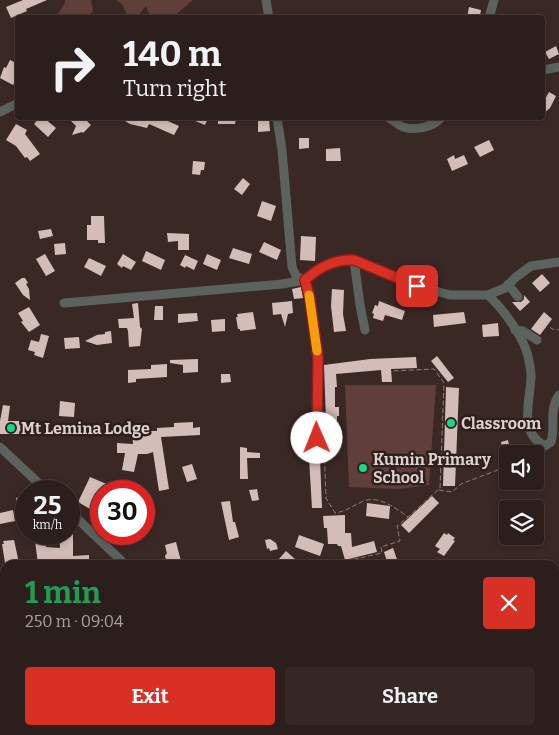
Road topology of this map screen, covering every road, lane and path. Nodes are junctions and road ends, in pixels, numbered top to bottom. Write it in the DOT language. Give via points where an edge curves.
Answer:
graph roads {
  1 [pos="266,0"];
  2 [pos="494,0"];
  3 [pos="268,15"];
  4 [pos="490,15"];
  5 [pos="559,66"];
  6 [pos="545,70"];
  7 [pos="15,104"];
  8 [pos="0,112"];
  9 [pos="277,120"];
  10 [pos="392,120"];
  11 [pos="440,120"];
  12 [pos="354,260"];
  13 [pos="559,262"];
  14 [pos="305,280"];
  15 [pos="508,284"];
  16 [pos="488,295"];
  17 [pos="518,297"];
  18 [pos="64,303"];
  19 [pos="550,327"];
  20 [pos="365,330"];
  21 [pos="515,330"];
  22 [pos="559,330"];
  23 [pos="537,340"];
  24 [pos="391,371"];
  25 [pos="559,395"];
  26 [pos="317,434"];
  27 [pos="538,442"];
  28 [pos="537,445"];
  29 [pos="0,447"];
  30 [pos="499,469"];
  31 [pos="35,480"];
  32 [pos="438,490"];
  33 [pos="408,517"];
  34 [pos="80,521"];
  35 [pos="121,560"];
  36 [pos="351,560"];
  1 -- 3 [label="street"];
  2 -- 4 [label="street"];
  5 -- 6 [label="street"];
  7 -- 8 [label="street"];
  9 -- 14 [label="street" via="292,267 296,276"];
  10 -- 11 [label="street" via="402,127 419,128"];
  12 -- 14 [label="street" via="332,262"];
  12 -- 16 [label="street" via="417,286 450,295"];
  12 -- 20 [label="street"];
  13 -- 15 [label="street" via="531,266"];
  14 -- 18 [label="street"];
  14 -- 26 [label="street" via="318,358"];
  15 -- 16 [label="street"];
  15 -- 17 [label="street"];
  16 -- 21 [label="street" via="510,319"];
  19 -- 22 [label="path"];
  21 -- 23 [label="street"];
  21 -- 27 [label="street" via="527,354 531,375 528,425"];
  24 -- 32 [label="path" via="434,369 444,383"];
  25 -- 27 [label="street" via="553,410 551,442 545,446"];
  26 -- 33 [label="path" via="324,442 326,498 334,513 346,511 366,499 389,503"];
  27 -- 28 [label="path"];
  29 -- 31 [label="street"];
  30 -- 32 [label="path" via="461,484 452,492"];
  32 -- 33 [label="path"];
  33 -- 36 [label="path" via="397,526 400,541 381,547 382,553"];
  34 -- 35 [label="street"];
}
